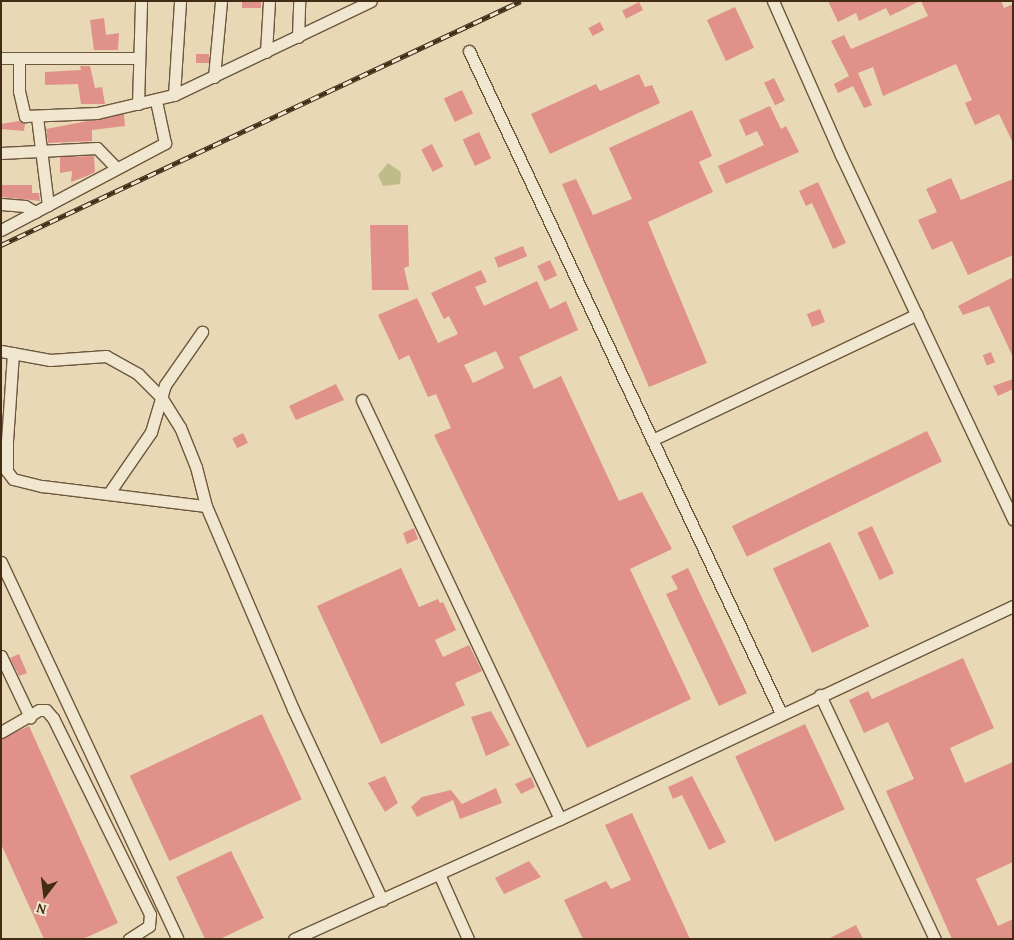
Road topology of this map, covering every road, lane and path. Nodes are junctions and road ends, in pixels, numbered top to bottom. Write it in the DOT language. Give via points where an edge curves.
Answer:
graph roads {
  1 [pos="141,1"];
  2 [pos="180,1"];
  3 [pos="221,1"];
  4 [pos="269,1"];
  5 [pos="299,1"];
  6 [pos="371,1"];
  7 [pos="773,1"];
  8 [pos="298,37"];
  9 [pos="469,51"];
  10 [pos="266,52"];
  11 [pos="1,58"];
  12 [pos="19,58"];
  13 [pos="139,58"];
  14 [pos="214,77"];
  15 [pos="174,95"];
  16 [pos="156,101"];
  17 [pos="138,104"];
  18 [pos="37,117"];
  19 [pos="44,153"];
  20 [pos="1,154"];
  21 [pos="116,168"];
  22 [pos="1,204"];
  23 [pos="48,205"];
  24 [pos="35,212"];
  25 [pos="1,230"];
  26 [pos="917,314"];
  27 [pos="202,332"];
  28 [pos="7,352"];
  29 [pos="161,397"];
  30 [pos="362,400"];
  31 [pos="652,440"];
  32 [pos="109,494"];
  33 [pos="206,506"];
  34 [pos="1013,519"];
  35 [pos="1,562"];
  36 [pos="1013,606"];
  37 [pos="1,656"];
  38 [pos="820,695"];
  39 [pos="781,713"];
  40 [pos="30,717"];
  41 [pos="1,732"];
  42 [pos="560,819"];
  43 [pos="439,874"];
  44 [pos="382,900"];
  45 [pos="129,939"];
  46 [pos="178,939"];
  47 [pos="294,939"];
  48 [pos="468,939"];
  49 [pos="935,939"];
  1 -- 13 [label="street"];
  2 -- 15 [label="street"];
  3 -- 14 [label="street"];
  4 -- 10 [label="street"];
  5 -- 8 [label="street"];
  6 -- 8 [label="street"];
  7 -- 26 [label="street"];
  8 -- 10 [label="street"];
  9 -- 31 [label="street"];
  10 -- 14 [label="street"];
  11 -- 12 [label="street"];
  12 -- 13 [label="street"];
  12 -- 18 [label="street" via="22,113"];
  13 -- 17 [label="street"];
  14 -- 15 [label="street"];
  15 -- 16 [label="street"];
  16 -- 17 [label="street"];
  16 -- 21 [label="street" via="164,144"];
  17 -- 18 [label="street" via="97,113"];
  18 -- 19 [label="street"];
  19 -- 20 [label="street"];
  19 -- 21 [label="street" via="97,148"];
  19 -- 23 [label="street"];
  21 -- 23 [label="street"];
  22 -- 24 [label="street" via="25,206"];
  23 -- 24 [label="street"];
  24 -- 25 [label="street"];
  26 -- 31 [label="street"];
  26 -- 34 [label="street"];
  27 -- 29 [label="street" via="165,385"];
  28 -- 29 [label="street" via="50,360 106,356 138,374"];
  28 -- 32 [label="street" via="7,471 20,483"];
  29 -- 32 [label="street" via="151,432"];
  29 -- 33 [label="street" via="180,427 196,467"];
  30 -- 42 [label="street"];
  31 -- 39 [label="street"];
  32 -- 33 [label="street"];
  33 -- 44 [label="street" via="293,709"];
  35 -- 46 [label="street"];
  36 -- 38 [label="street"];
  37 -- 40 [label="street"];
  38 -- 39 [label="street"];
  38 -- 49 [label="street"];
  39 -- 42 [label="street"];
  40 -- 41 [label="street"];
  40 -- 45 [label="street" via="39,710 46,710 53,718 150,914 149,926"];
  42 -- 43 [label="street"];
  43 -- 44 [label="street"];
  43 -- 48 [label="street"];
  44 -- 47 [label="street"];
}
